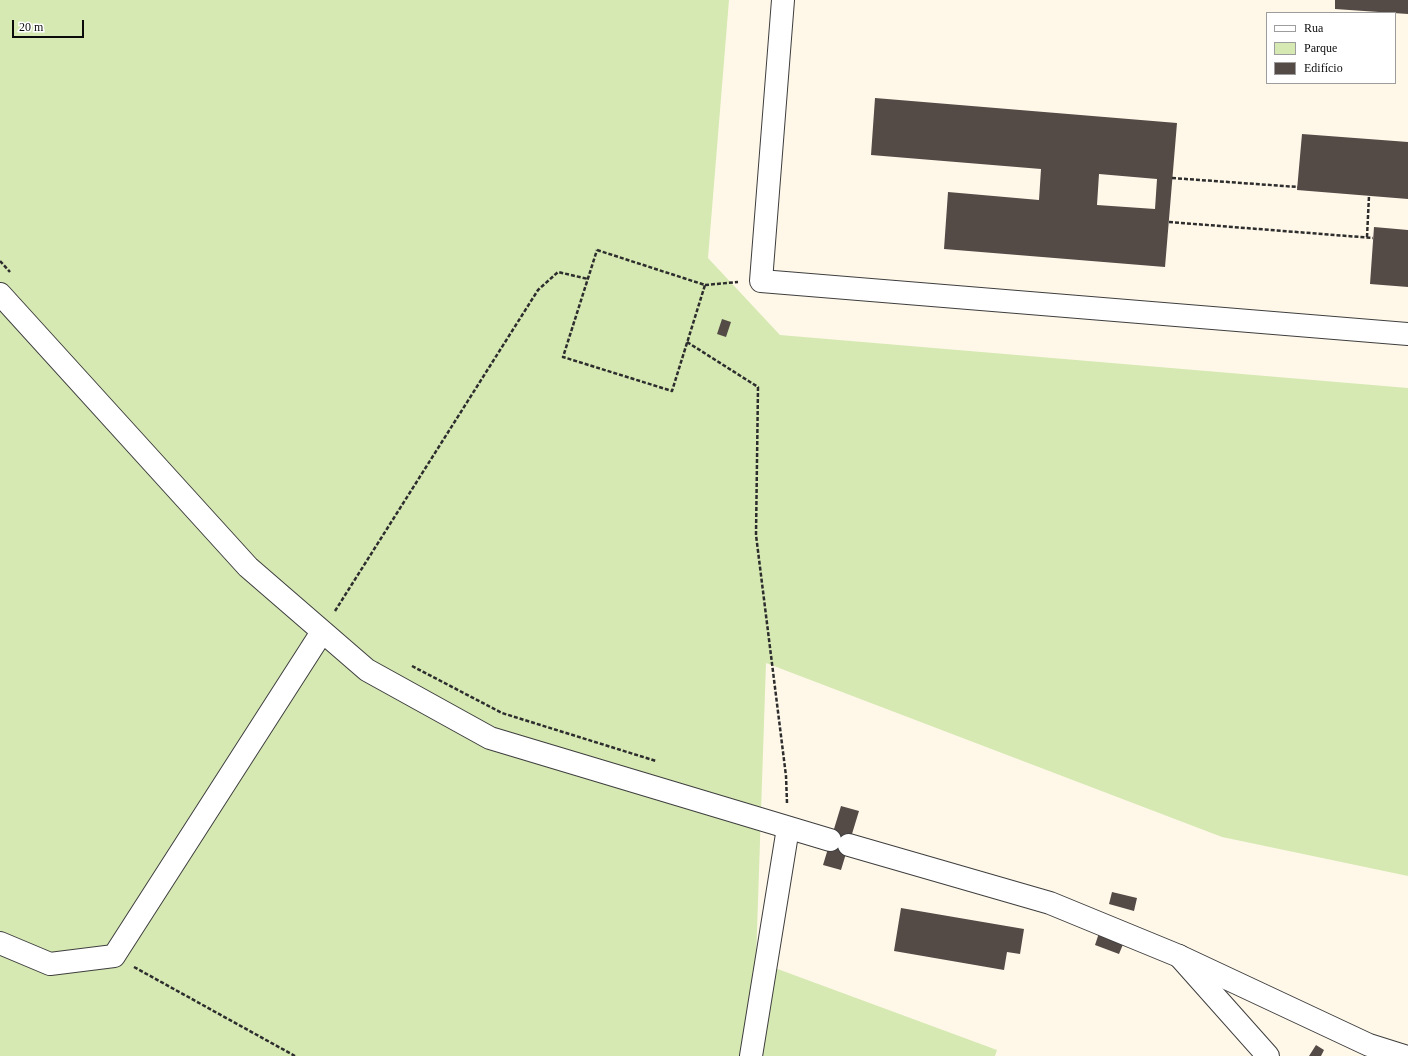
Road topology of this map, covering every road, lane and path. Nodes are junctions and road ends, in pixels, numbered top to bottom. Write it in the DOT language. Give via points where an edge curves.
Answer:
graph roads {
  1 [pos="783,0"];
  2 [pos="1172,178"];
  3 [pos="1298,187"];
  4 [pos="1369,196"];
  5 [pos="1169,222"];
  6 [pos="1367,237"];
  7 [pos="1373,238"];
  8 [pos="0,261"];
  9 [pos="11,272"];
  10 [pos="588,279"];
  11 [pos="762,281"];
  12 [pos="705,284"];
  13 [pos="0,294"];
  14 [pos="1408,334"];
  15 [pos="687,342"];
  16 [pos="329,606"];
  17 [pos="335,611"];
  18 [pos="341,616"];
  19 [pos="322,632"];
  20 [pos="412,666"];
  21 [pos="659,762"];
  22 [pos="788,828"];
  23 [pos="0,943"];
  24 [pos="114,956"];
  25 [pos="1178,956"];
  26 [pos="294,1056"];
  27 [pos="751,1056"];
  28 [pos="1268,1056"];
  29 [pos="1404,1056"];
  1 -- 11 [label="street"];
  2 -- 3 [label="path"];
  4 -- 6 [label="path"];
  5 -- 6 [label="path"];
  6 -- 7 [label="path"];
  8 -- 9 [label="path"];
  10 -- 12 [label="path" via="597,250"];
  10 -- 15 [label="path" via="564,357 672,391"];
  10 -- 17 [label="path" via="558,272 538,290"];
  11 -- 12 [label="path"];
  11 -- 14 [label="street"];
  12 -- 15 [label="path"];
  13 -- 19 [label="street" via="248,567"];
  15 -- 22 [label="path" via="758,387 756,535 786,776"];
  16 -- 17 [label="path"];
  17 -- 18 [label="path"];
  17 -- 19 [label="path"];
  19 -- 22 [label="street" via="366,670 490,738"];
  19 -- 24 [label="street"];
  20 -- 21 [label="path" via="502,713"];
  22 -- 25 [label="street" via="1050,903"];
  22 -- 27 [label="street"];
  23 -- 24 [label="street" via="50,964"];
  24 -- 26 [label="path"];
  25 -- 28 [label="street"];
  25 -- 29 [label="street" via="1369,1045"];
}
